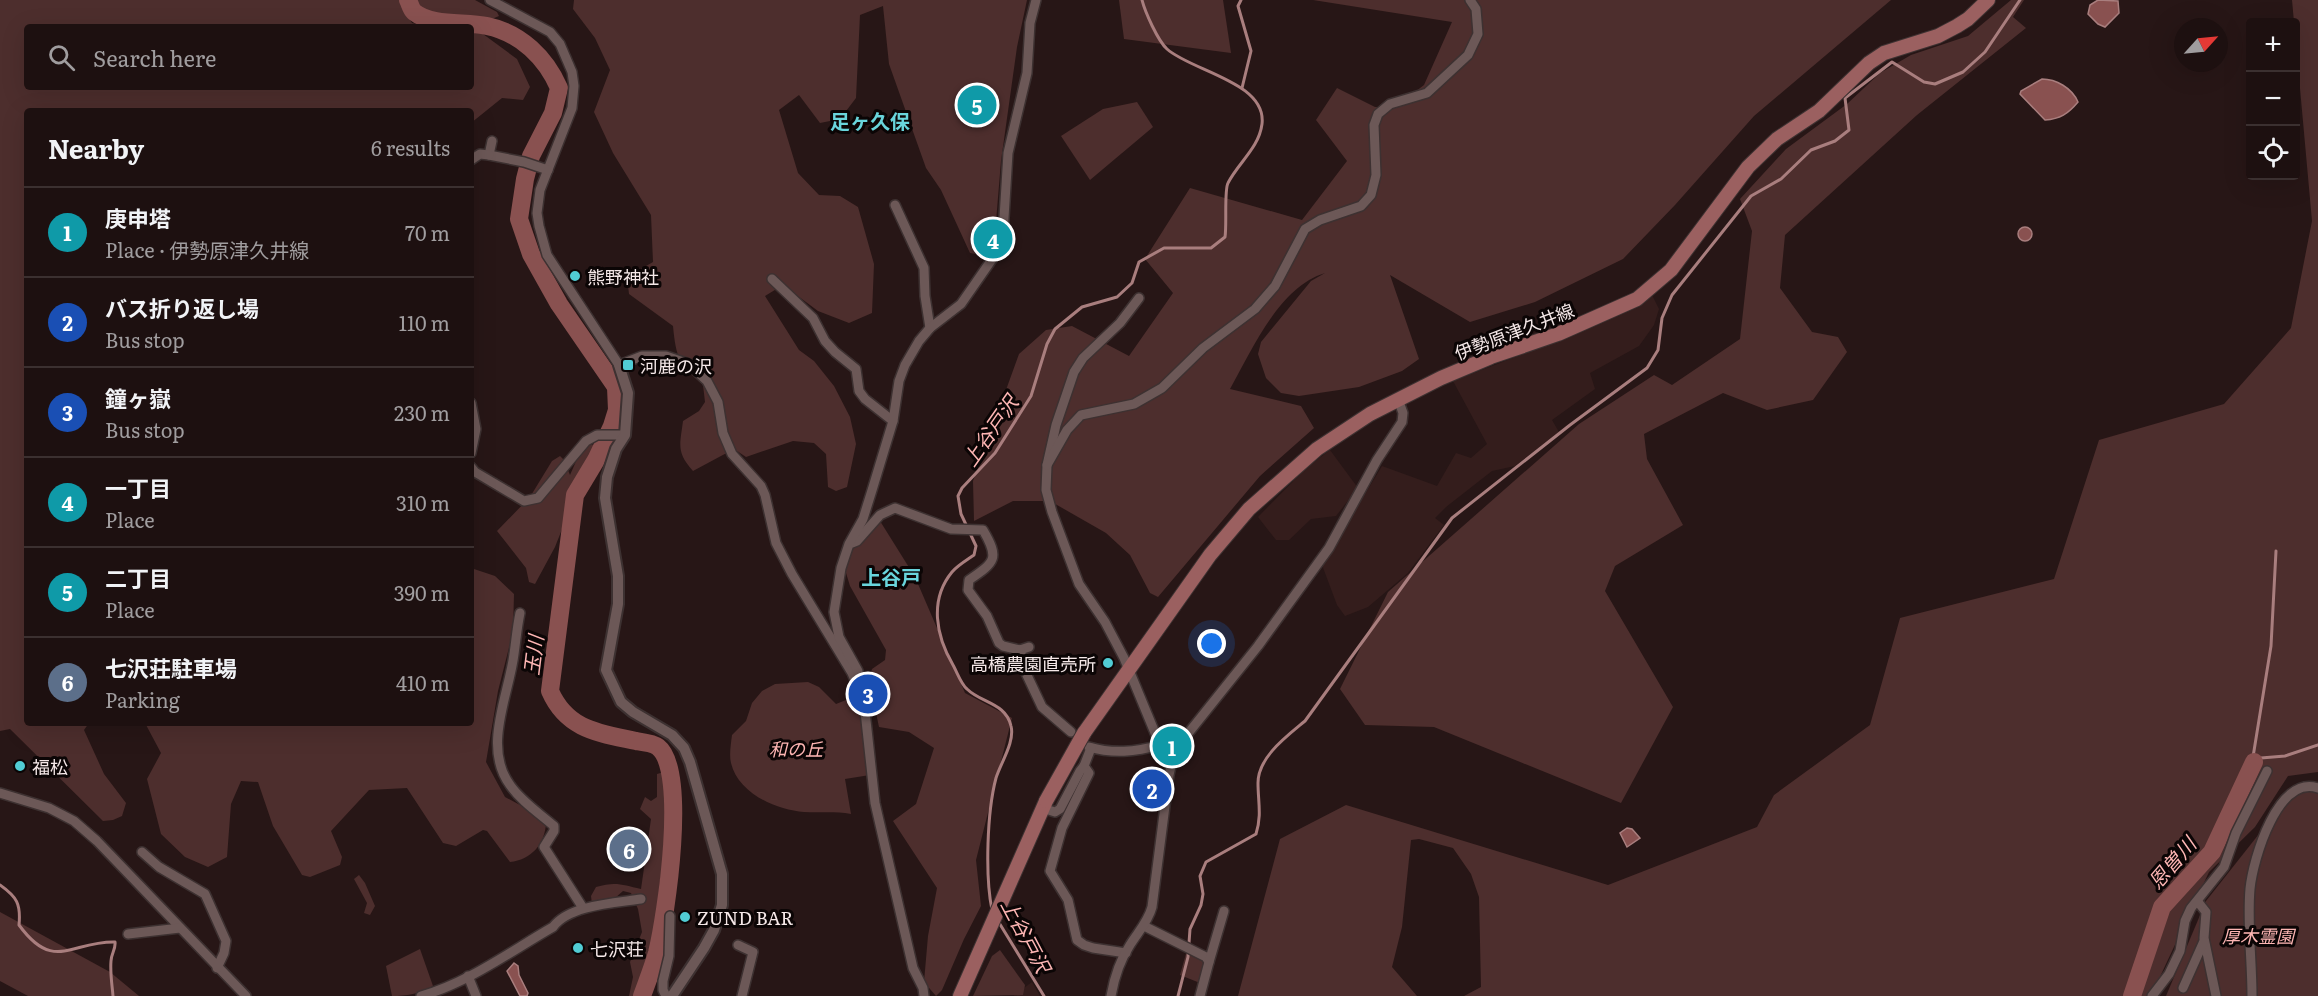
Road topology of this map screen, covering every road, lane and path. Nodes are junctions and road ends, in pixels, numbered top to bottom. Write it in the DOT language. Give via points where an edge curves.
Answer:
graph roads {
  1 [pos="490,0"];
  2 [pos="1036,0"];
  3 [pos="1470,0"];
  4 [pos="1988,0"];
  5 [pos="492,141"];
  6 [pos="489,155"];
  7 [pos="474,158"];
  8 [pos="548,170"];
  9 [pos="894,205"];
  10 [pos="772,279"];
  11 [pos="1139,298"];
  12 [pos="930,328"];
  13 [pos="619,364"];
  14 [pos="1398,399"];
  15 [pos="474,419"];
  16 [pos="893,421"];
  17 [pos="621,436"];
  18 [pos="474,439"];
  19 [pos="1047,465"];
  20 [pos="474,471"];
  21 [pos="849,544"];
  22 [pos="520,613"];
  23 [pos="1127,670"];
  24 [pos="858,686"];
  25 [pos="1078,733"];
  26 [pos="1160,745"];
  27 [pos="1173,758"];
  28 [pos="1084,766"];
  29 [pos="2267,771"];
  30 [pos="2318,788"];
  31 [pos="0,793"];
  32 [pos="1042,808"];
  33 [pos="142,852"];
  34 [pos="641,899"];
  35 [pos="2198,902"];
  36 [pos="583,908"];
  37 [pos="1224,910"];
  38 [pos="670,916"];
  39 [pos="1144,926"];
  40 [pos="180,928"];
  41 [pos="128,934"];
  42 [pos="2204,940"];
  43 [pos="738,945"];
  44 [pos="1126,953"];
  45 [pos="1209,962"];
  46 [pos="217,968"];
  47 [pos="468,976"];
  48 [pos="2183,988"];
  49 [pos="246,996"];
  50 [pos="421,996"];
  51 [pos="476,996"];
  52 [pos="666,996"];
  53 [pos="672,996"];
  54 [pos="742,996"];
  55 [pos="924,996"];
  56 [pos="960,996"];
  57 [pos="1111,996"];
  58 [pos="1200,996"];
  59 [pos="2152,996"];
  60 [pos="2216,996"];
  61 [pos="2252,996"];
  1 -- 8 [label="street" via="550,32 572,72 572,108"];
  2 -- 12 [label="street" via="1030,23 1027,73 1008,153 1003,234 995,255 961,304"];
  3 -- 19 [label="street" via="1476,9 1478,34 1468,55 1427,93 1390,104 1378,114 1374,125 1376,175 1371,195 1361,206 1305,229 1275,286 1255,309 1203,348 1162,388 1134,404 1081,415 1067,430"];
  4 -- 14 [label="main road, 伊勢原津久井線" via="1968,19 1938,36 1884,53 1819,111 1777,139 1748,167 1671,270 1636,299"];
  5 -- 6 [label="street"];
  6 -- 7 [label="street"];
  6 -- 8 [label="street"];
  8 -- 13 [label="street" via="537,213 541,240"];
  9 -- 12 [label="street" via="924,268"];
  10 -- 16 [label="street" via="813,318 835,352 856,369 859,391 865,399"];
  11 -- 19 [label="street" via="1074,372"];
  12 -- 16 [label="street" via="905,365"];
  13 -- 17 [label="street" via="628,393"];
  13 -- 24 [label="street" via="642,356 666,356 688,364 707,381 718,402 723,433 732,454 765,495 776,543"];
  14 -- 23 [label="main road, 伊勢原津久井線" via="1317,449 1249,510 1210,555"];
  14 -- 27 [label="street" via="1402,422 1329,548"];
  15 -- 18 [label="street"];
  16 -- 21 [label="street" via="863,519"];
  17 -- 20 [label="street" via="597,435 586,441 538,498 529,502"];
  17 -- 53 [label="street" via="607,477 605,498 618,576 618,603 606,670 621,702 672,735 684,748 722,874 722,905 714,930"];
  19 -- 23 [label="street" via="1046,490 1074,573 1105,622"];
  21 -- 24 [label="street" via="840,568 834,612 839,637 858,670"];
  21 -- 25 [label="street" via="857,542 880,515 895,507 951,529 983,530 994,554 985,569 969,580 968,590 987,616 999,643 1025,648 1025,671 1042,707"];
  22 -- 36 [label="street" via="497,736 497,755 509,784 554,826 544,847"];
  23 -- 25 [label="main road, 伊勢原津久井線"];
  23 -- 26 [label="street"];
  24 -- 55 [label="street" via="867,715 875,803 913,968"];
  25 -- 32 [label="main road, 伊勢原津久井線, bridge"];
  26 -- 27 [label="street"];
  26 -- 28 [label="street" via="1121,752 1090,747"];
  27 -- 39 [label="street" via="1152,907"];
  28 -- 32 [label="street" via="1060,809 1055,812"];
  28 -- 44 [label="street" via="1089,773 1062,828 1050,871 1068,900 1077,940 1093,948"];
  29 -- 35 [label="street" via="2224,867"];
  30 -- 61 [label="street" via="2302,786 2289,793 2263,841 2250,888"];
  31 -- 40 [label="street" via="49,808 74,821"];
  32 -- 56 [label="main road, 伊勢原津久井線"];
  33 -- 46 [label="street" via="159,867 205,894 226,941"];
  34 -- 36 [label="street"];
  35 -- 42 [label="street" via="2206,912"];
  35 -- 59 [label="street" via="2185,921 2180,951 2169,974"];
  36 -- 47 [label="street" via="559,918 553,927"];
  37 -- 45 [label="street"];
  38 -- 52 [label="street" via="663,990"];
  39 -- 44 [label="street"];
  39 -- 45 [label="street" via="1201,954"];
  40 -- 41 [label="street"];
  40 -- 46 [label="street"];
  42 -- 48 [label="street"];
  42 -- 60 [label="street"];
  43 -- 54 [label="street" via="753,952"];
  44 -- 57 [label="street"];
  45 -- 58 [label="street"];
  46 -- 49 [label="street"];
  47 -- 50 [label="street"];
  47 -- 51 [label="street"];
}
